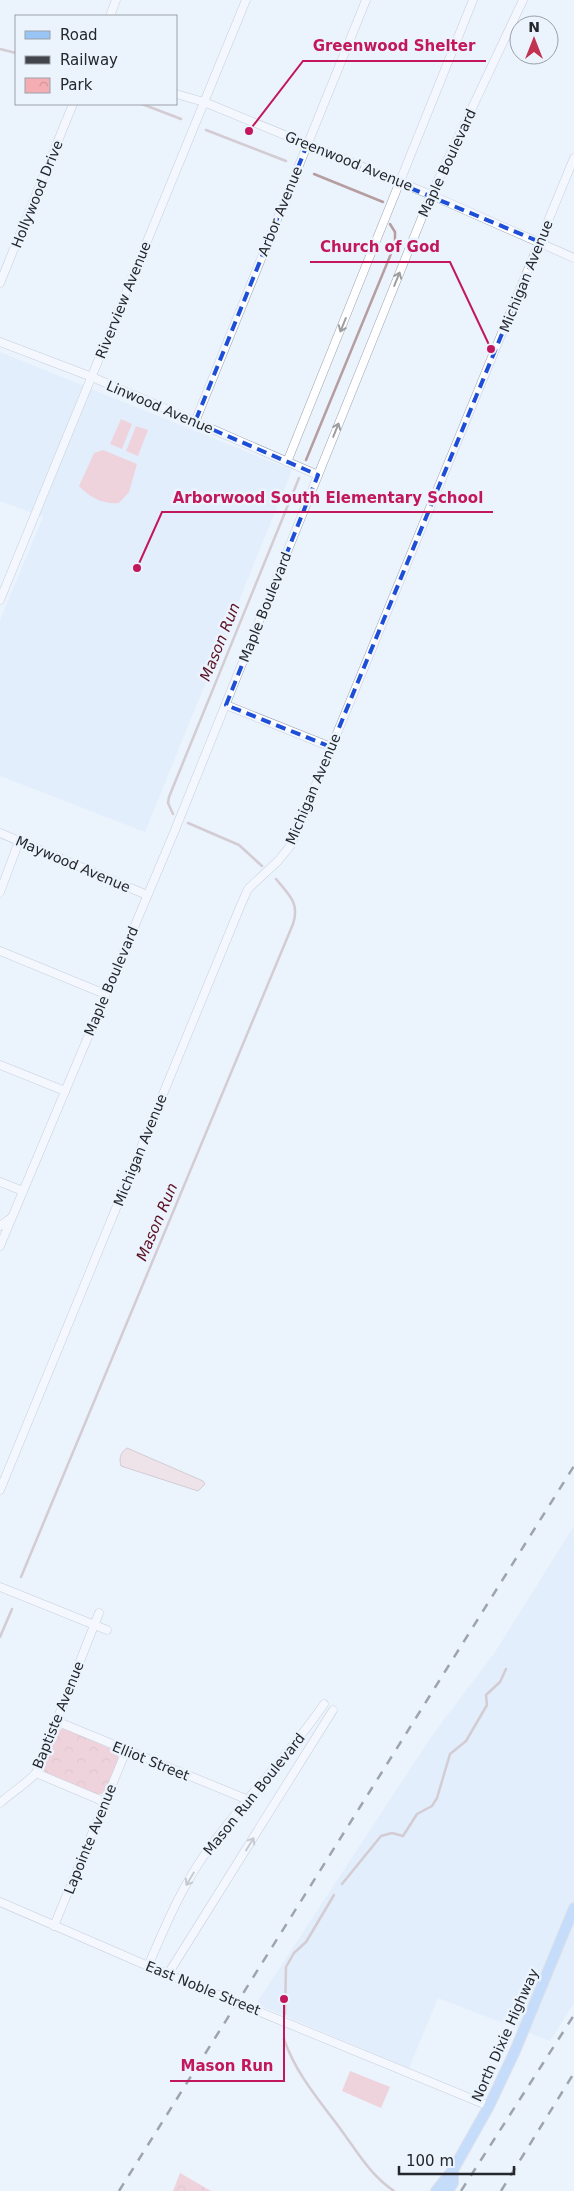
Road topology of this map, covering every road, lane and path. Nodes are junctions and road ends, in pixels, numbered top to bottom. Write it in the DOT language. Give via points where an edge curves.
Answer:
graph roads {
  1 [pos="116,0"];
  2 [pos="246,0"];
  3 [pos="366,0"];
  4 [pos="474,0"];
  5 [pos="523,0"];
  6 [pos="110,15"];
  7 [pos="178,95"];
  8 [pos="204,102"];
  9 [pos="73,105"];
  10 [pos="307,145"];
  11 [pos="574,158"];
  12 [pos="400,182"];
  13 [pos="431,195"];
  14 [pos="540,242"];
  15 [pos="574,258"];
  16 [pos="0,284"];
  17 [pos="0,342"];
  18 [pos="92,377"];
  19 [pos="195,422"];
  20 [pos="287,462"];
  21 [pos="318,475"];
  22 [pos="0,600"];
  23 [pos="226,705"];
  24 [pos="331,747"];
  25 [pos="0,833"];
  26 [pos="20,841"];
  27 [pos="0,892"];
  28 [pos="147,895"];
  29 [pos="0,951"];
  30 [pos="105,994"];
  31 [pos="0,1065"];
  32 [pos="65,1091"];
  33 [pos="0,1182"];
  34 [pos="23,1192"];
  35 [pos="13,1216"];
  36 [pos="0,1226"];
  37 [pos="0,1246"];
  38 [pos="0,1490"];
  39 [pos="0,1587"];
  40 [pos="99,1613"];
  41 [pos="94,1626"];
  42 [pos="107,1630"];
  43 [pos="324,1704"];
  44 [pos="333,1710"];
  45 [pos="316,1716"];
  46 [pos="56,1721"];
  47 [pos="326,1722"];
  48 [pos="126,1751"];
  49 [pos="36,1773"];
  50 [pos="246,1799"];
  51 [pos="105,1802"];
  52 [pos="0,1803"];
  53 [pos="0,1902"];
  54 [pos="574,1908"];
  55 [pos="54,1926"];
  56 [pos="148,1966"];
  57 [pos="168,1974"];
  58 [pos="489,2106"];
  59 [pos="452,2170"];
  60 [pos="436,2191"];
  61 [pos="448,2191"];
  1 -- 6 [label="street"];
  2 -- 8 [label="street, Riverview Avenue"];
  3 -- 10 [label="street, Arbor Avenue"];
  4 -- 12 [label="street"];
  5 -- 13 [label="street, Maple Boulevard"];
  7 -- 8 [label="street, Greenwood Avenue"];
  8 -- 10 [label="street, Greenwood Avenue"];
  8 -- 18 [label="street, Riverview Avenue"];
  9 -- 16 [label="street, Hollywood Drive"];
  10 -- 12 [label="street, Greenwood Avenue"];
  10 -- 19 [label="street, Arbor Avenue"];
  11 -- 14 [label="street, Michigan Avenue"];
  12 -- 13 [label="street, Greenwood Avenue"];
  12 -- 20 [label="street, one-way"];
  13 -- 14 [label="street, Greenwood Avenue"];
  21 -- 13 [label="street, Maple Boulevard, one-way"];
  14 -- 15 [label="street, Greenwood Avenue"];
  14 -- 24 [label="street, Michigan Avenue"];
  17 -- 18 [label="street, Linwood Avenue"];
  18 -- 19 [label="street, Linwood Avenue"];
  18 -- 22 [label="street, Riverview Avenue"];
  19 -- 20 [label="street, Linwood Avenue"];
  20 -- 21 [label="street, Linwood Avenue"];
  21 -- 23 [label="street, Maple Boulevard"];
  23 -- 24 [label="street"];
  23 -- 28 [label="street, Maple Boulevard"];
  24 -- 38 [label="street, Michigan Avenue" via="291,845 248,889"];
  25 -- 26 [label="street, Maywood Avenue"];
  26 -- 27 [label="street"];
  26 -- 28 [label="street, Maywood Avenue"];
  28 -- 30 [label="street, Maple Boulevard"];
  29 -- 30 [label="street"];
  30 -- 32 [label="street, Maple Boulevard"];
  31 -- 32 [label="street"];
  32 -- 34 [label="street, Maple Boulevard"];
  33 -- 34 [label="street"];
  34 -- 35 [label="street, Maple Boulevard"];
  35 -- 36 [label="street, Maple Boulevard"];
  35 -- 37 [label="street, Maple Boulevard"];
  39 -- 41 [label="street"];
  40 -- 41 [label="street, Baptiste Avenue"];
  41 -- 42 [label="street"];
  41 -- 46 [label="street, Baptiste Avenue"];
  43 -- 45 [label="street, Mason Run Boulevard"];
  44 -- 47 [label="street, Mason Run Boulevard"];
  45 -- 47 [label="street"];
  45 -- 50 [label="street, Mason Run Boulevard" via="284,1759"];
  46 -- 48 [label="street, Elliot Street"];
  46 -- 49 [label="street, Baptiste Avenue"];
  57 -- 47 [label="street, Mason Run Boulevard, one-way"];
  48 -- 50 [label="street, Elliot Street"];
  48 -- 51 [label="street, Lapointe Avenue"];
  49 -- 51 [label="street"];
  49 -- 52 [label="street, Baptiste Avenue"];
  50 -- 56 [label="street, Mason Run Boulevard, one-way" via="193,1874 176,1903"];
  51 -- 55 [label="street, Lapointe Avenue"];
  53 -- 55 [label="street, East Noble Street"];
  54 -- 58 [label="main road, North Dixie Highway" via="516,2051"];
  55 -- 56 [label="street, East Noble Street"];
  56 -- 57 [label="street, East Noble Street"];
  57 -- 58 [label="street, East Noble Street"];
  58 -- 59 [label="main road, North Dixie Highway"];
  59 -- 60 [label="main road, North Dixie Highway"];
  59 -- 61 [label="main road, North Dixie Highway" via="453,2183"];
}
